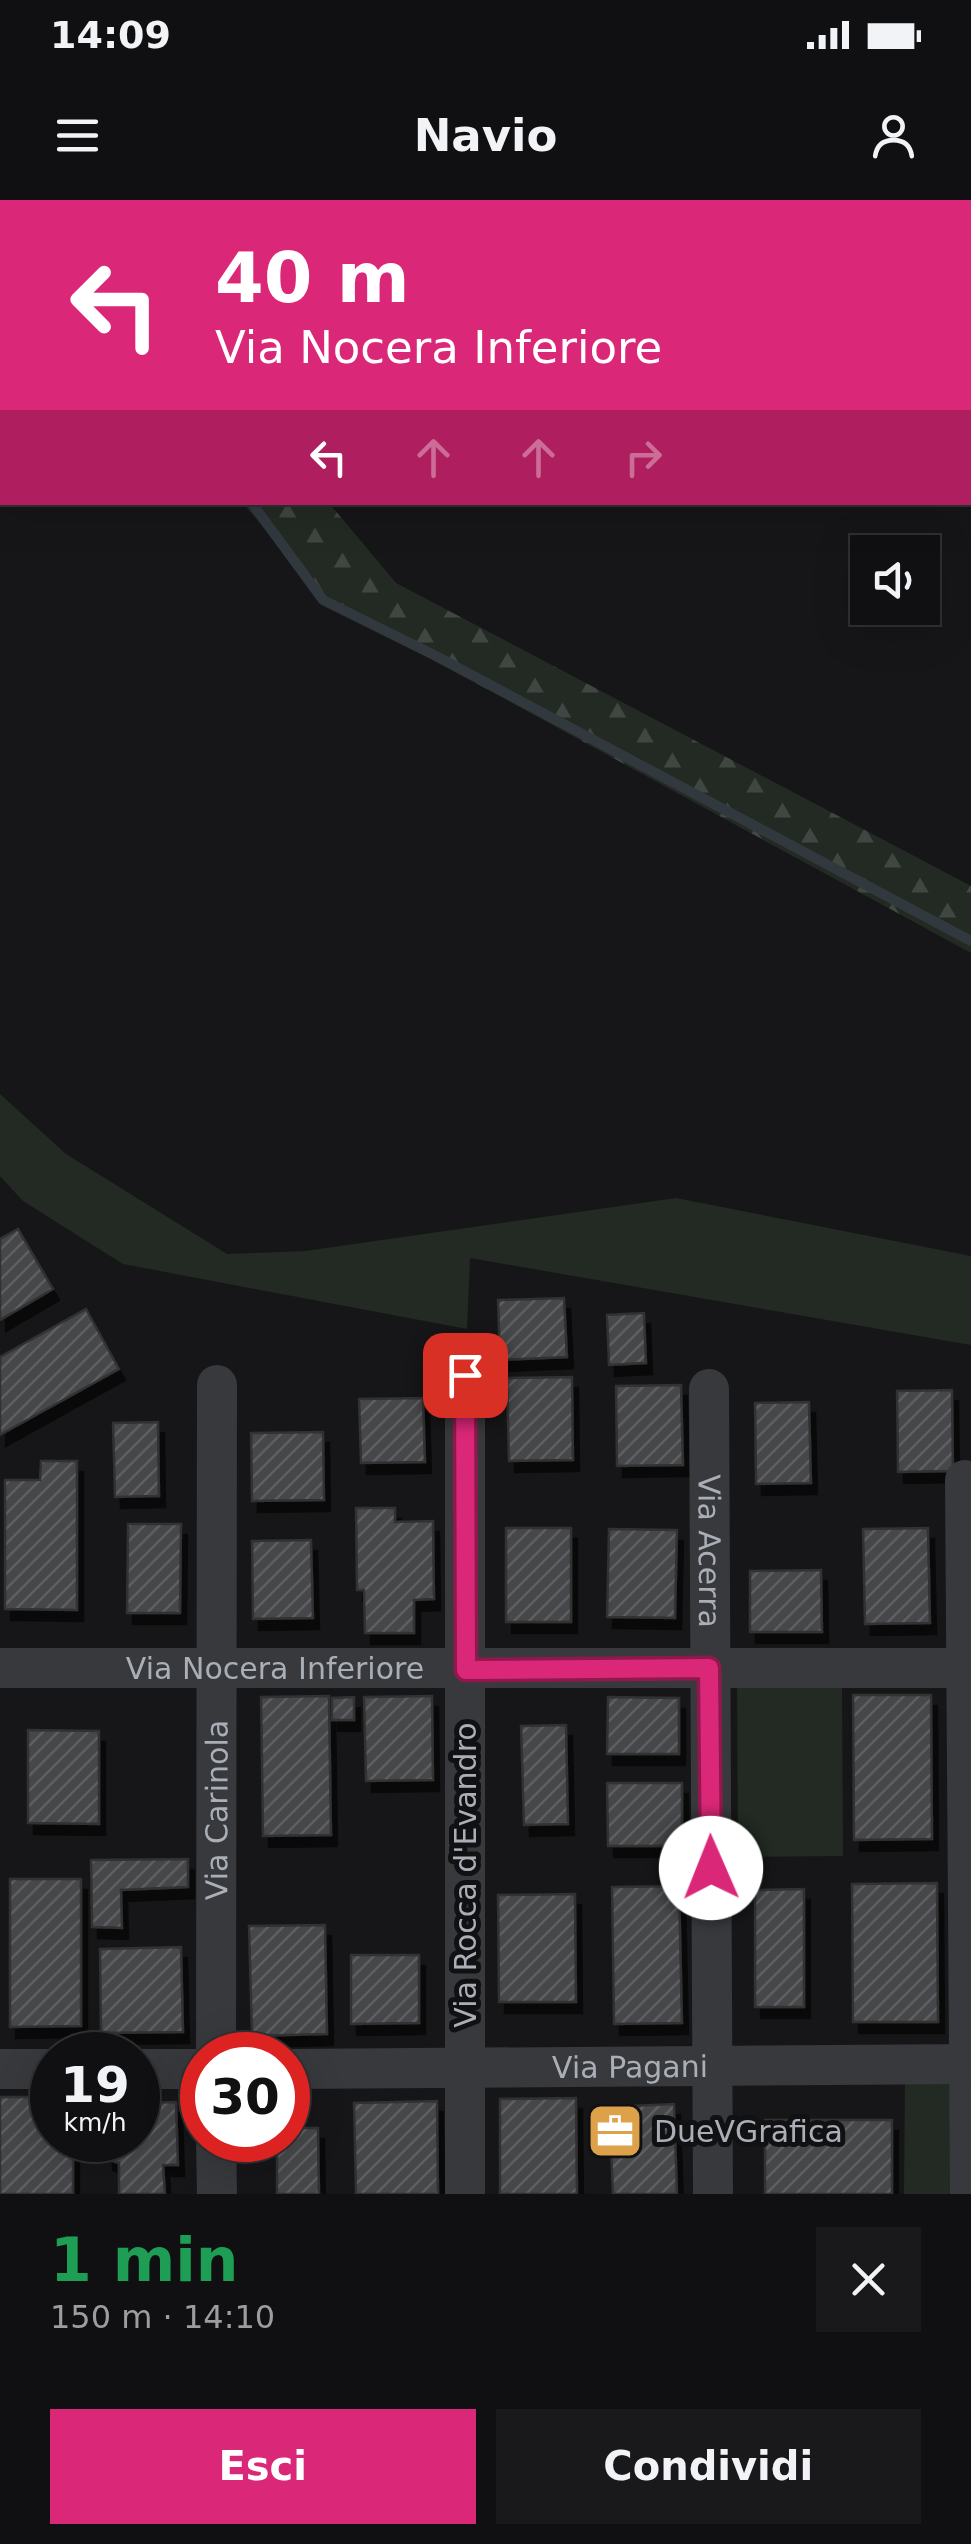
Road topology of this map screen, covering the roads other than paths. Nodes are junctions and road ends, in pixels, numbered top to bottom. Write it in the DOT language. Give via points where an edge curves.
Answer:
graph roads {
  1 [pos="465,1375"];
  2 [pos="217,1385"];
  3 [pos="708,1389"];
  4 [pos="964,1480"];
  5 [pos="0,1668"];
  6 [pos="709,1668"];
  7 [pos="968,1668"];
  8 [pos="216,1670"];
  9 [pos="466,1670"];
  10 [pos="216,2032"];
  11 [pos="970,2064"];
  12 [pos="712,2067"];
  13 [pos="0,2069"];
  14 [pos="30,2069"];
  15 [pos="310,2069"];
  16 [pos="464,2069"];
  17 [pos="216,2162"];
  18 [pos="217,2194"];
  19 [pos="465,2194"];
  20 [pos="713,2194"];
  21 [pos="970,2194"];
  1 -- 9 [label="street, Via Rocca d'Evandro"];
  2 -- 8 [label="street, Via Carinola"];
  3 -- 6 [label="street, Via Acerra"];
  4 -- 7 [label="street"];
  5 -- 8 [label="street, Via Nocera Inferiore"];
  6 -- 7 [label="street, Via Nocera Inferiore"];
  6 -- 9 [label="street, Via Nocera Inferiore"];
  6 -- 12 [label="street, Via Acerra"];
  7 -- 11 [label="street"];
  8 -- 9 [label="street, Via Nocera Inferiore"];
  8 -- 10 [label="street, Via Carinola"];
  9 -- 16 [label="street, Via Rocca d'Evandro"];
  11 -- 12 [label="street, Via Pagani"];
  11 -- 21 [label="street"];
  12 -- 16 [label="street, Via Pagani"];
  12 -- 20 [label="street, Via Acerra"];
  13 -- 14 [label="street"];
  15 -- 16 [label="street, Via Pagani"];
  16 -- 19 [label="street, Via Rocca d'Evandro"];
  17 -- 18 [label="street"];
}
